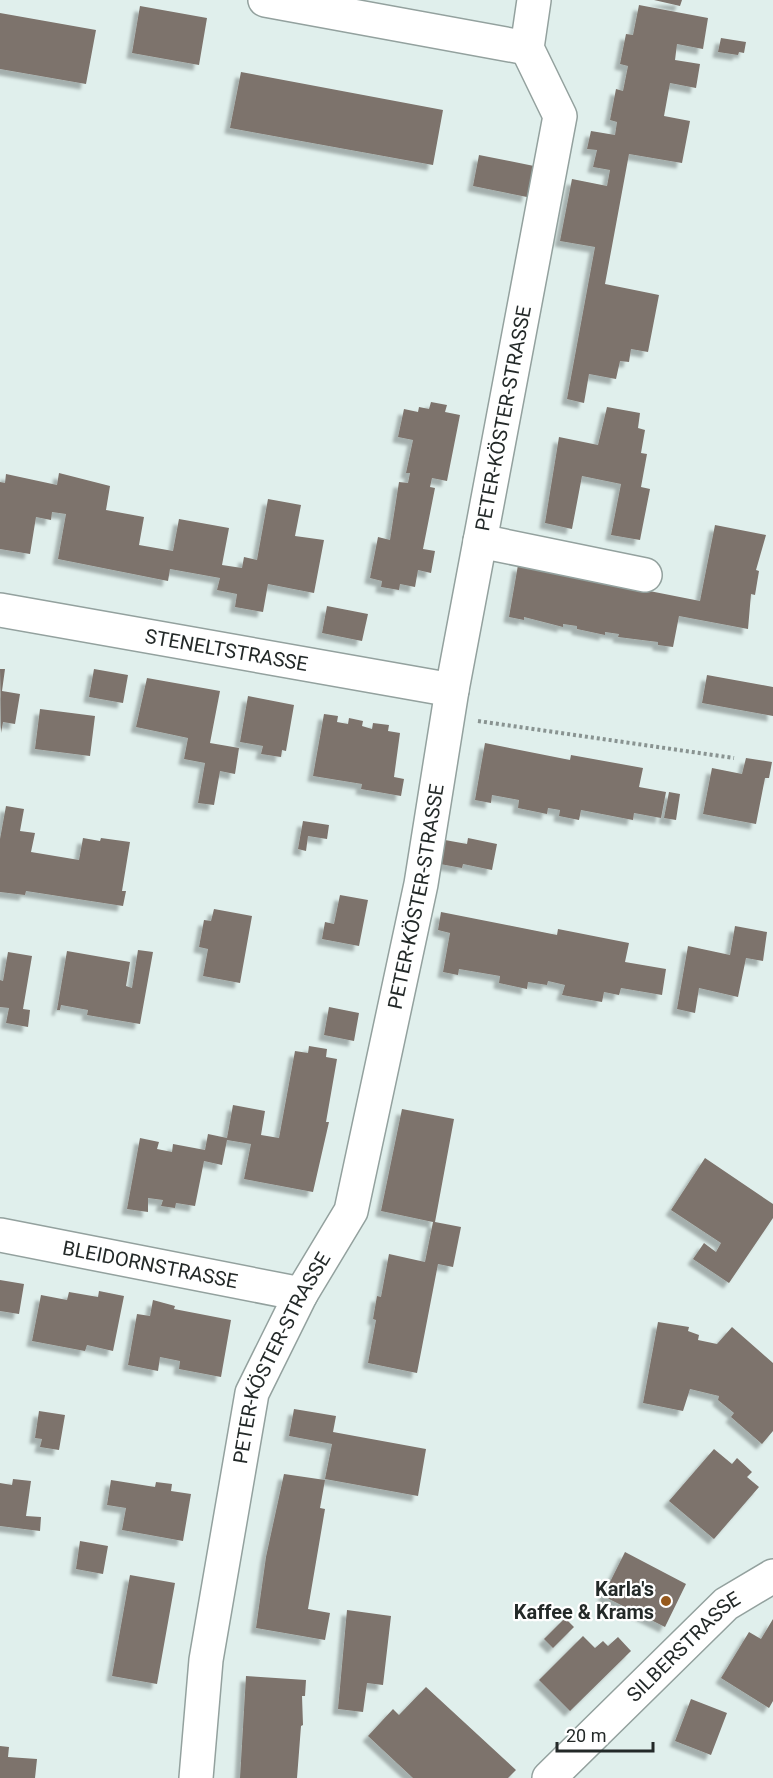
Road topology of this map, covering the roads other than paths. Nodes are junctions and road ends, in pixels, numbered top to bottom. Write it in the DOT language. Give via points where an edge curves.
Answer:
graph roads {
  1 [pos="265,0"];
  2 [pos="534,0"];
  3 [pos="527,48"];
  4 [pos="480,541"];
  5 [pos="645,575"];
  6 [pos="0,610"];
  7 [pos="450,703"];
  8 [pos="0,1235"];
  9 [pos="301,1294"];
  10 [pos="773,1576"];
  11 [pos="196,1778"];
  12 [pos="549,1778"];
  1 -- 3 [label="street"];
  2 -- 3 [label="street"];
  3 -- 4 [label="street, PETER-KÖSTER-STRASSE" via="560,116"];
  4 -- 5 [label="street"];
  4 -- 7 [label="street, PETER-KÖSTER-STRASSE"];
  6 -- 7 [label="street, STENELTSTRASSE"];
  7 -- 9 [label="street, PETER-KÖSTER-STRASSE" via="421,884 351,1211"];
  8 -- 9 [label="street, BLEIDORNSTRASSE"];
  9 -- 11 [label="street, PETER-KÖSTER-STRASSE" via="252,1393 206,1660"];
  10 -- 12 [label="street, SILBERSTRASSE" via="726,1604"];
}
